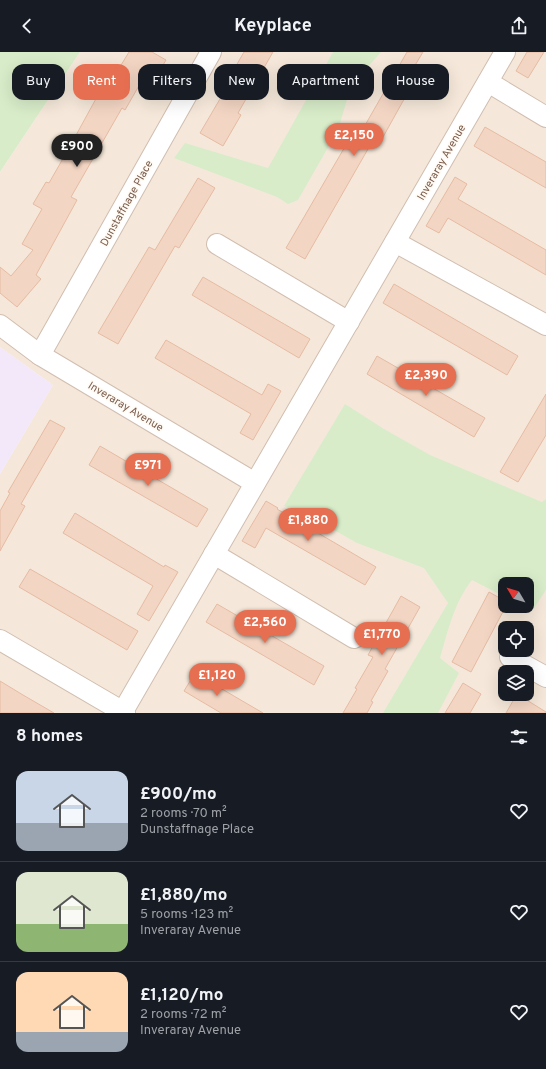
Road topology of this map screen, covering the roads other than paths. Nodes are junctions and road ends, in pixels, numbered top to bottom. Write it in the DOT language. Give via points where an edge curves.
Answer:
graph roads {
  1 [pos="210,52"];
  2 [pos="505,52"];
  3 [pos="488,82"];
  4 [pos="546,117"];
  5 [pos="395,242"];
  6 [pos="217,244"];
  7 [pos="349,322"];
  8 [pos="0,325"];
  9 [pos="546,325"];
  10 [pos="40,355"];
  11 [pos="255,483"];
  12 [pos="214,554"];
  13 [pos="354,638"];
  14 [pos="0,640"];
  15 [pos="510,657"];
  16 [pos="546,677"];
  17 [pos="123,712"];
  1 -- 10 [label="street, Dunstaffnage Place"];
  2 -- 3 [label="street, Inveraray Avenue"];
  3 -- 4 [label="street"];
  3 -- 5 [label="street, Inveraray Avenue"];
  5 -- 7 [label="street, Inveraray Avenue"];
  5 -- 9 [label="street"];
  6 -- 7 [label="street"];
  7 -- 11 [label="street, Inveraray Avenue"];
  8 -- 10 [label="street, Inveraray Avenue"];
  10 -- 11 [label="street, Inveraray Avenue"];
  11 -- 12 [label="street, Inveraray Avenue"];
  12 -- 13 [label="street"];
  12 -- 17 [label="street, Inveraray Avenue"];
  14 -- 17 [label="street, Inveraray Avenue"];
  15 -- 16 [label="street"];
}
